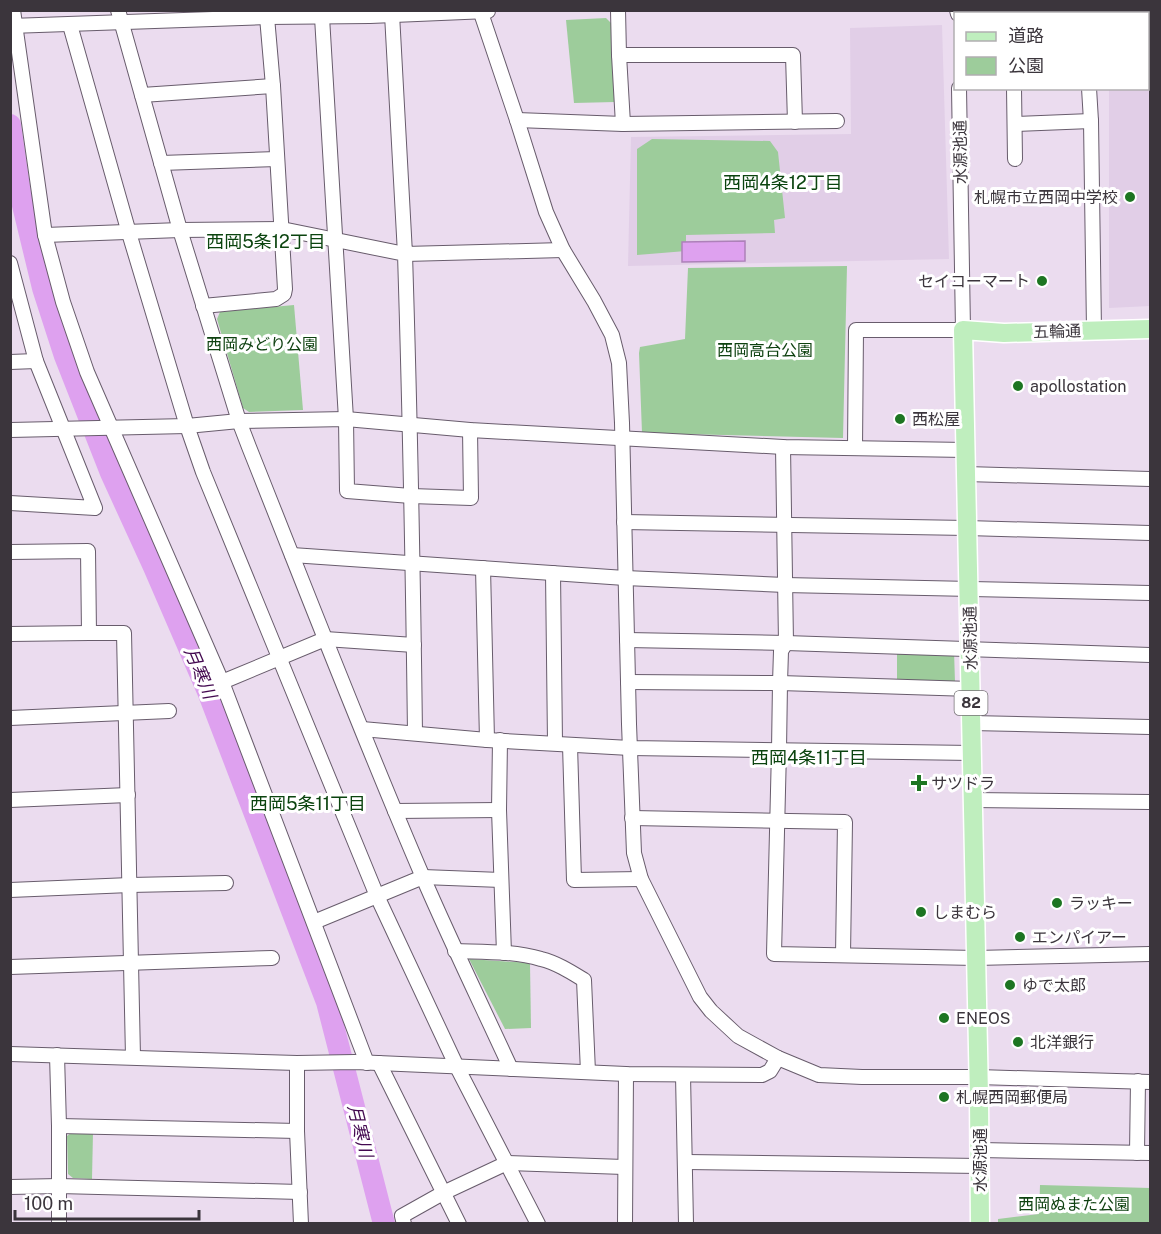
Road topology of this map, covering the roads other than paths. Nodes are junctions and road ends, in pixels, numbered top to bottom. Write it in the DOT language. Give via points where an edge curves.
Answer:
graph roads {
  1 [pos="13,10"];
  2 [pos="490,10"];
  3 [pos="618,10"];
  4 [pos="480,11"];
  5 [pos="267,14"];
  6 [pos="305,14"];
  7 [pos="392,14"];
  8 [pos="120,16"];
  9 [pos="195,16"];
  10 [pos="322,17"];
  11 [pos="70,25"];
  12 [pos="13,26"];
  13 [pos="619,55"];
  14 [pos="273,86"];
  15 [pos="959,90"];
  16 [pos="1014,90"];
  17 [pos="1089,90"];
  18 [pos="142,95"];
  19 [pos="517,120"];
  20 [pos="837,121"];
  21 [pos="1091,121"];
  22 [pos="795,122"];
  23 [pos="623,124"];
  24 [pos="1015,124"];
  25 [pos="277,159"];
  26 [pos="1016,159"];
  27 [pos="161,163"];
  28 [pos="282,229"];
  29 [pos="180,230"];
  30 [pos="129,233"];
  31 [pos="45,235"];
  32 [pos="335,240"];
  33 [pos="564,250"];
  34 [pos="405,254"];
  35 [pos="10,262"];
  36 [pos="203,306"];
  37 [pos="1150,329"];
  38 [pos="963,330"];
  39 [pos="1094,330"];
  40 [pos="36,361"];
  41 [pos="10,362"];
  42 [pos="346,419"];
  43 [pos="239,421"];
  44 [pos="410,425"];
  45 [pos="187,426"];
  46 [pos="105,428"];
  47 [pos="67,429"];
  48 [pos="10,430"];
  49 [pos="470,430"];
  50 [pos="622,438"];
  51 [pos="783,447"];
  52 [pos="855,448"];
  53 [pos="966,450"];
  54 [pos="966,474"];
  55 [pos="1150,479"];
  56 [pos="411,496"];
  57 [pos="10,503"];
  58 [pos="624,522"];
  59 [pos="784,524"];
  60 [pos="968,528"];
  61 [pos="1150,533"];
  62 [pos="10,552"];
  63 [pos="292,555"];
  64 [pos="414,564"];
  65 [pos="483,568"];
  66 [pos="553,573"];
  67 [pos="625,578"];
  68 [pos="785,585"];
  69 [pos="969,589"];
  70 [pos="1150,593"];
  71 [pos="89,633"];
  72 [pos="10,634"];
  73 [pos="325,639"];
  74 [pos="627,640"];
  75 [pos="786,643"];
  76 [pos="414,645"];
  77 [pos="970,649"];
  78 [pos="1150,655"];
  79 [pos="279,658"];
  80 [pos="222,682"];
  81 [pos="628,682"];
  82 [pos="780,683"];
  83 [pos="971,689"];
  84 [pos="169,711"];
  85 [pos="125,714"];
  86 [pos="10,718"];
  87 [pos="971,723"];
  88 [pos="1150,727"];
  89 [pos="362,729"];
  90 [pos="415,733"];
  91 [pos="493,740"];
  92 [pos="555,743"];
  93 [pos="570,745"];
  94 [pos="630,748"];
  95 [pos="779,750"];
  96 [pos="972,753"];
  97 [pos="128,795"];
  98 [pos="10,800"];
  99 [pos="972,800"];
  100 [pos="1150,802"];
  101 [pos="500,810"];
  102 [pos="395,811"];
  103 [pos="632,819"];
  104 [pos="777,820"];
  105 [pos="423,877"];
  106 [pos="641,879"];
  107 [pos="501,880"];
  108 [pos="226,883"];
  109 [pos="130,885"];
  110 [pos="10,890"];
  111 [pos="377,896"];
  112 [pos="314,922"];
  113 [pos="455,951"];
  114 [pos="504,953"];
  115 [pos="1150,954"];
  116 [pos="843,955"];
  117 [pos="272,958"];
  118 [pos="976,958"];
  119 [pos="131,962"];
  120 [pos="10,967"];
  121 [pos="10,1054"];
  122 [pos="57,1055"];
  123 [pos="133,1057"];
  124 [pos="778,1058"];
  125 [pos="297,1063"];
  126 [pos="367,1063"];
  127 [pos="457,1067"];
  128 [pos="511,1069"];
  129 [pos="588,1072"];
  130 [pos="626,1074"];
  131 [pos="683,1076"];
  132 [pos="978,1077"];
  133 [pos="1144,1081"];
  134 [pos="59,1126"];
  135 [pos="297,1131"];
  136 [pos="1144,1153"];
  137 [pos="980,1159"];
  138 [pos="686,1162"];
  139 [pos="507,1163"];
  140 [pos="624,1167"];
  141 [pos="59,1186"];
  142 [pos="10,1187"];
  143 [pos="300,1192"];
  144 [pos="443,1193"];
  145 [pos="60,1224"];
  146 [pos="301,1224"];
  147 [pos="404,1224"];
  148 [pos="459,1224"];
  149 [pos="538,1224"];
  150 [pos="625,1224"];
  151 [pos="686,1224"];
  152 [pos="980,1224"];
  1 -- 12 [label="street"];
  2 -- 4 [label="street"];
  3 -- 13 [label="street"];
  4 -- 7 [label="street"];
  4 -- 19 [label="street"];
  5 -- 6 [label="street"];
  5 -- 9 [label="street"];
  5 -- 14 [label="street"];
  6 -- 10 [label="street"];
  7 -- 10 [label="street"];
  7 -- 34 [label="street"];
  8 -- 9 [label="street"];
  8 -- 11 [label="street"];
  8 -- 18 [label="street"];
  10 -- 32 [label="street"];
  11 -- 12 [label="street"];
  11 -- 30 [label="street"];
  12 -- 31 [label="street"];
  13 -- 22 [label="street" via="793,55"];
  13 -- 23 [label="street"];
  14 -- 18 [label="street"];
  14 -- 25 [label="street"];
  15 -- 38 [label="street, 水源池通"];
  16 -- 24 [label="street"];
  17 -- 21 [label="street"];
  18 -- 27 [label="street"];
  19 -- 23 [label="street"];
  19 -- 33 [label="street" via="546,212"];
  20 -- 22 [label="street"];
  21 -- 24 [label="street"];
  21 -- 39 [label="street"];
  22 -- 23 [label="street"];
  24 -- 26 [label="street"];
  25 -- 27 [label="street"];
  25 -- 28 [label="street"];
  27 -- 29 [label="street"];
  28 -- 29 [label="street"];
  28 -- 32 [label="street"];
  28 -- 36 [label="street" via="285,289 281,297"];
  29 -- 30 [label="street"];
  29 -- 36 [label="street"];
  30 -- 31 [label="street"];
  30 -- 45 [label="street"];
  31 -- 46 [label="street"];
  32 -- 34 [label="street"];
  32 -- 42 [label="street"];
  33 -- 34 [label="street"];
  33 -- 50 [label="street" via="612,335 619,363"];
  34 -- 44 [label="street"];
  35 -- 40 [label="street"];
  36 -- 43 [label="street"];
  37 -- 39 [label="main road, 五輪通"];
  38 -- 39 [label="main road, 五輪通"];
  38 -- 52 [label="street" via="856,330"];
  38 -- 53 [label="main road, 水源池通 / 82"];
  40 -- 41 [label="street"];
  40 -- 47 [label="street"];
  42 -- 43 [label="street"];
  42 -- 44 [label="street"];
  42 -- 56 [label="street" via="347,491"];
  43 -- 45 [label="street"];
  43 -- 63 [label="street"];
  44 -- 49 [label="street"];
  44 -- 56 [label="street"];
  45 -- 46 [label="street"];
  45 -- 79 [label="street"];
  46 -- 47 [label="street"];
  46 -- 80 [label="street"];
  47 -- 48 [label="street"];
  47 -- 57 [label="street" via="95,508"];
  49 -- 50 [label="street"];
  49 -- 56 [label="street" via="471,498"];
  50 -- 51 [label="street"];
  50 -- 58 [label="street"];
  51 -- 52 [label="street"];
  51 -- 59 [label="street"];
  52 -- 53 [label="street"];
  53 -- 54 [label="main road, 水源池通 / 82"];
  54 -- 55 [label="street"];
  54 -- 60 [label="main road, 水源池通 / 82"];
  56 -- 64 [label="street"];
  58 -- 59 [label="street"];
  58 -- 67 [label="street"];
  59 -- 60 [label="street"];
  59 -- 68 [label="street"];
  60 -- 61 [label="street"];
  60 -- 69 [label="main road, 水源池通 / 82"];
  62 -- 71 [label="street" via="88,551"];
  63 -- 64 [label="street"];
  63 -- 73 [label="street"];
  64 -- 65 [label="street"];
  64 -- 76 [label="street"];
  65 -- 66 [label="street"];
  65 -- 91 [label="street"];
  66 -- 67 [label="street"];
  66 -- 92 [label="street"];
  67 -- 68 [label="street"];
  67 -- 74 [label="street"];
  68 -- 69 [label="street"];
  68 -- 75 [label="street"];
  69 -- 70 [label="street"];
  69 -- 77 [label="main road, 水源池通 / 82"];
  71 -- 72 [label="street"];
  71 -- 85 [label="street" via="124,633"];
  73 -- 76 [label="street"];
  73 -- 79 [label="street"];
  73 -- 89 [label="street"];
  74 -- 75 [label="street"];
  74 -- 81 [label="street"];
  75 -- 77 [label="street"];
  75 -- 82 [label="street" via="781,651"];
  76 -- 90 [label="street"];
  77 -- 78 [label="street"];
  77 -- 83 [label="main road, 水源池通 / 82"];
  79 -- 80 [label="street"];
  79 -- 111 [label="street"];
  80 -- 112 [label="street"];
  81 -- 82 [label="street"];
  81 -- 94 [label="street"];
  82 -- 83 [label="street"];
  82 -- 95 [label="street"];
  83 -- 87 [label="main road, 水源池通 / 82"];
  84 -- 85 [label="street"];
  85 -- 86 [label="street"];
  85 -- 97 [label="street"];
  87 -- 88 [label="street"];
  87 -- 96 [label="main road, 水源池通 / 82"];
  89 -- 90 [label="street"];
  89 -- 102 [label="street"];
  90 -- 91 [label="street"];
  91 -- 92 [label="street"];
  91 -- 101 [label="street"];
  92 -- 93 [label="street"];
  93 -- 94 [label="street"];
  93 -- 106 [label="street" via="574,880"];
  94 -- 95 [label="street"];
  94 -- 103 [label="street"];
  95 -- 96 [label="street"];
  95 -- 104 [label="street"];
  96 -- 99 [label="main road, 水源池通 / 82"];
  97 -- 98 [label="street"];
  97 -- 109 [label="street"];
  99 -- 100 [label="street"];
  99 -- 118 [label="main road, 水源池通 / 82"];
  101 -- 102 [label="street"];
  101 -- 107 [label="street"];
  102 -- 105 [label="street"];
  103 -- 104 [label="street"];
  103 -- 106 [label="street" via="634,853"];
  104 -- 116 [label="street" via="846,822"];
  104 -- 116 [label="street" via="774,954"];
  105 -- 107 [label="street"];
  105 -- 111 [label="street"];
  105 -- 113 [label="street"];
  106 -- 124 [label="street" via="700,997 738,1036"];
  107 -- 114 [label="street"];
  108 -- 109 [label="street"];
  109 -- 110 [label="street"];
  109 -- 119 [label="street"];
  111 -- 112 [label="street"];
  111 -- 127 [label="street"];
  112 -- 126 [label="street"];
  113 -- 114 [label="street"];
  113 -- 128 [label="street"];
  114 -- 129 [label="street" via="541,959 584,980"];
  115 -- 118 [label="street"];
  116 -- 118 [label="street"];
  117 -- 119 [label="street"];
  118 -- 132 [label="main road, 水源池通 / 82"];
  119 -- 120 [label="street"];
  119 -- 123 [label="street"];
  121 -- 122 [label="street"];
  122 -- 123 [label="street"];
  122 -- 134 [label="street"];
  123 -- 125 [label="street"];
  124 -- 131 [label="street" via="770,1071 762,1075"];
  124 -- 132 [label="street" via="819,1075"];
  125 -- 126 [label="street"];
  125 -- 135 [label="street"];
  126 -- 127 [label="street"];
  126 -- 144 [label="street"];
  127 -- 128 [label="street"];
  127 -- 139 [label="street"];
  128 -- 129 [label="street"];
  129 -- 130 [label="street"];
  130 -- 131 [label="street"];
  130 -- 140 [label="street"];
  131 -- 138 [label="street"];
  132 -- 133 [label="street"];
  132 -- 137 [label="main road, 水源池通 / 82"];
  133 -- 136 [label="street"];
  134 -- 135 [label="street"];
  134 -- 141 [label="street"];
  135 -- 143 [label="street"];
  136 -- 137 [label="street"];
  137 -- 138 [label="street"];
  137 -- 152 [label="main road, 水源池通 / 82"];
  138 -- 151 [label="street"];
  139 -- 140 [label="street"];
  139 -- 144 [label="street"];
  139 -- 149 [label="street"];
  140 -- 150 [label="street"];
  141 -- 142 [label="street"];
  141 -- 143 [label="street"];
  141 -- 145 [label="street"];
  143 -- 146 [label="street"];
  144 -- 147 [label="street" via="402,1216"];
  144 -- 148 [label="street"];
}
